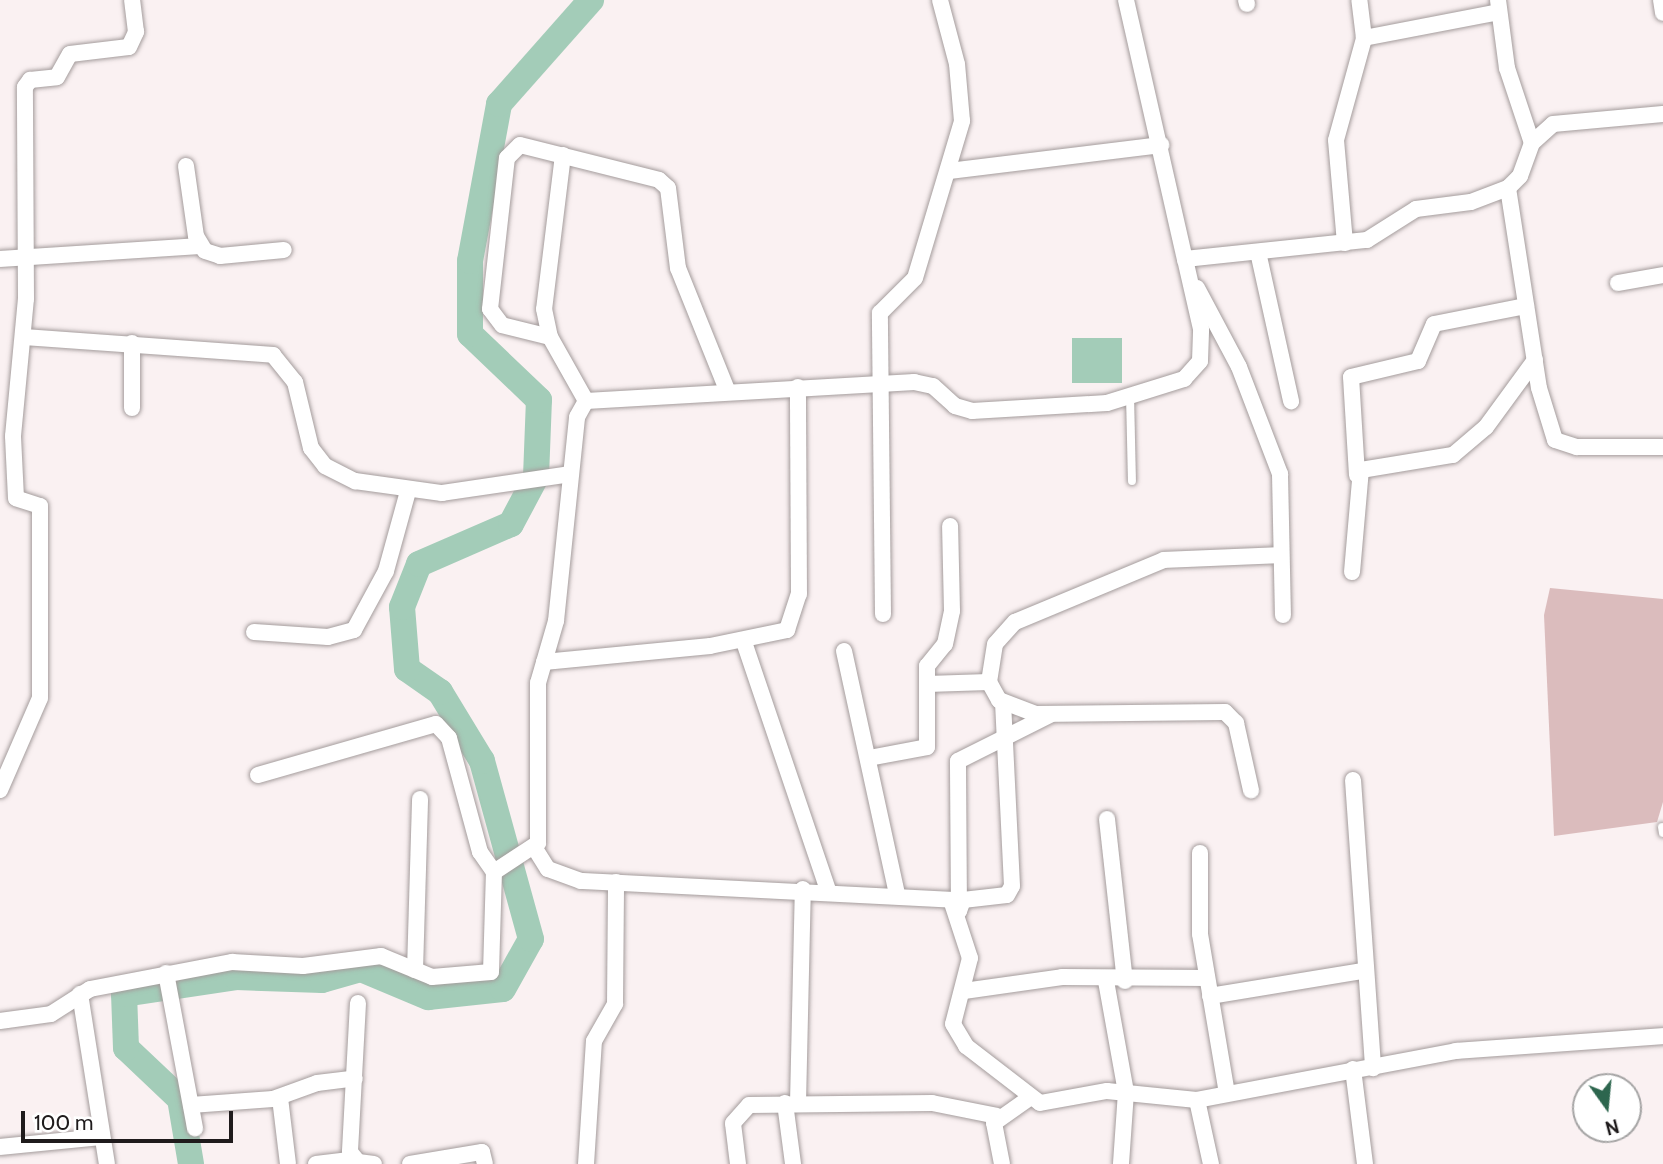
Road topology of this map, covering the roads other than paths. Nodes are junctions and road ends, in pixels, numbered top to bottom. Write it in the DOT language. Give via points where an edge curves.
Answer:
graph roads {
  1 [pos="132,0"];
  2 [pos="940,0"];
  3 [pos="1126,0"];
  4 [pos="1359,0"];
  5 [pos="1661,0"];
  6 [pos="1499,6"];
  7 [pos="1663,13"];
  8 [pos="1364,38"];
  9 [pos="1663,114"];
  10 [pos="1532,143"];
  11 [pos="1161,145"];
  12 [pos="563,155"];
  13 [pos="186,166"];
  14 [pos="949,172"];
  15 [pos="1508,188"];
  16 [pos="1345,243"];
  17 [pos="200,246"];
  18 [pos="285,250"];
  19 [pos="1258,252"];
  20 [pos="0,259"];
  21 [pos="1185,259"];
  22 [pos="24,260"];
  23 [pos="1663,275"];
  24 [pos="1191,281"];
  25 [pos="1618,283"];
  26 [pos="1526,306"];
  27 [pos="24,337"];
  28 [pos="550,337"];
  29 [pos="132,343"];
  30 [pos="1535,360"];
  31 [pos="878,384"];
  32 [pos="798,387"];
  33 [pos="727,390"];
  34 [pos="1130,395"];
  35 [pos="586,401"];
  36 [pos="1291,401"];
  37 [pos="132,408"];
  38 [pos="1663,447"];
  39 [pos="570,474"];
  40 [pos="1357,475"];
  41 [pos="1132,481"];
  42 [pos="408,491"];
  43 [pos="950,526"];
  44 [pos="1281,555"];
  45 [pos="1352,572"];
  46 [pos="883,614"];
  47 [pos="1283,615"];
  48 [pos="254,632"];
  49 [pos="744,642"];
  50 [pos="844,651"];
  51 [pos="544,662"];
  52 [pos="989,681"];
  53 [pos="927,684"];
  54 [pos="1003,702"];
  55 [pos="1051,714"];
  56 [pos="1003,738"];
  57 [pos="869,758"];
  58 [pos="258,775"];
  59 [pos="1353,780"];
  60 [pos="0,790"];
  61 [pos="1251,790"];
  62 [pos="421,799"];
  63 [pos="1107,820"];
  64 [pos="530,851"];
  65 [pos="1200,853"];
  66 [pos="496,868"];
  67 [pos="616,882"];
  68 [pos="803,889"];
  69 [pos="828,890"];
  70 [pos="897,894"];
  71 [pos="959,911"];
  72 [pos="415,970"];
  73 [pos="1363,971"];
  74 [pos="166,975"];
  75 [pos="1207,978"];
  76 [pos="1106,981"];
  77 [pos="1125,981"];
  78 [pos="964,991"];
  79 [pos="80,994"];
  80 [pos="1210,996"];
  81 [pos="358,1003"];
  82 [pos="0,1021"];
  83 [pos="1663,1036"];
  84 [pos="1373,1068"];
  85 [pos="1353,1069"];
  86 [pos="355,1078"];
  87 [pos="1126,1092"];
  88 [pos="1227,1093"];
  89 [pos="280,1098"];
  90 [pos="1028,1099"];
  91 [pos="1197,1100"];
  92 [pos="792,1103"];
  93 [pos="191,1105"];
  94 [pos="997,1116"];
  95 [pos="195,1128"];
  96 [pos="101,1137"];
  97 [pos="0,1147"];
  98 [pos="354,1159"];
  99 [pos="107,1164"];
  100 [pos="288,1164"];
  101 [pos="316,1164"];
  102 [pos="374,1164"];
  103 [pos="410,1164"];
  104 [pos="485,1164"];
  105 [pos="586,1164"];
  106 [pos="738,1164"];
  107 [pos="793,1164"];
  108 [pos="1002,1164"];
  109 [pos="1121,1164"];
  110 [pos="1211,1164"];
  111 [pos="1365,1164"];
  1 -- 22 [label="street" via="136,32 129,47 70,54 57,77 27,82"];
  2 -- 14 [label="street" via="961,100"];
  3 -- 11 [label="street"];
  4 -- 8 [label="street"];
  5 -- 7 [label="street"];
  6 -- 8 [label="street"];
  6 -- 10 [label="street" via="1507,68"];
  8 -- 16 [label="street" via="1336,140"];
  9 -- 10 [label="street" via="1553,124"];
  10 -- 15 [label="street" via="1520,176"];
  11 -- 14 [label="street"];
  11 -- 21 [label="street"];
  12 -- 28 [label="street" via="544,309"];
  12 -- 28 [label="street" via="526,145 510,150 489,301 495,321"];
  12 -- 33 [label="street" via="659,180 668,188 678,268"];
  13 -- 17 [label="street"];
  14 -- 31 [label="street" via="915,278 880,313"];
  15 -- 16 [label="street" via="1471,202 1416,209 1381,235"];
  15 -- 26 [label="street"];
  16 -- 19 [label="street"];
  17 -- 18 [label="street" via="220,256"];
  17 -- 22 [label="street"];
  19 -- 21 [label="street"];
  19 -- 36 [label="street"];
  20 -- 22 [label="street"];
  21 -- 24 [label="street"];
  22 -- 27 [label="street"];
  23 -- 25 [label="street"];
  24 -- 34 [label="street" via="1200,361 1184,379"];
  24 -- 44 [label="street" via="1239,367 1280,474"];
  26 -- 30 [label="street"];
  26 -- 40 [label="street" via="1434,324 1418,362 1351,377"];
  27 -- 29 [label="street"];
  27 -- 60 [label="street" via="13,421 15,493 18,500 38,500 40,506 40,698"];
  28 -- 35 [label="street"];
  29 -- 37 [label="street"];
  29 -- 42 [label="street" via="273,355 295,382 311,448 325,466 355,481"];
  30 -- 38 [label="street" via="1555,440 1577,447"];
  30 -- 40 [label="street" via="1464,447 1439,462 1367,467"];
  31 -- 32 [label="street"];
  31 -- 34 [label="street" via="925,383 972,411 1107,403"];
  31 -- 46 [label="street"];
  32 -- 33 [label="street"];
  32 -- 49 [label="street" via="799,608 787,630"];
  33 -- 35 [label="street"];
  34 -- 41 [label="lane"];
  35 -- 39 [label="street" via="577,417"];
  39 -- 42 [label="street" via="451,492"];
  39 -- 51 [label="street" via="556,621"];
  40 -- 45 [label="street"];
  42 -- 48 [label="street" via="386,571 354,630 328,637"];
  43 -- 53 [label="street" via="952,611 945,644 927,666"];
  44 -- 47 [label="street"];
  44 -- 52 [label="street" via="1164,560 1015,622 995,644"];
  49 -- 51 [label="street"];
  49 -- 69 [label="street"];
  50 -- 57 [label="street"];
  51 -- 64 [label="street"];
  52 -- 53 [label="street"];
  52 -- 54 [label="street"];
  53 -- 57 [label="street" via="927,747"];
  54 -- 55 [label="street"];
  54 -- 56 [label="street"];
  55 -- 56 [label="street"];
  55 -- 61 [label="street" via="1225,712 1236,723"];
  56 -- 71 [label="street" via="955,768"];
  56 -- 71 [label="street" via="1012,886 1007,895 963,900"];
  57 -- 70 [label="street"];
  58 -- 66 [label="street" via="436,724 449,738 480,852"];
  59 -- 73 [label="street"];
  62 -- 72 [label="street"];
  63 -- 77 [label="street"];
  64 -- 66 [label="street"];
  64 -- 67 [label="street" via="548,869 581,881"];
  65 -- 75 [label="street"];
  66 -- 72 [label="street" via="491,972 451,979"];
  67 -- 68 [label="street"];
  67 -- 105 [label="street" via="615,1004 594,1041"];
  68 -- 69 [label="street"];
  68 -- 92 [label="street"];
  69 -- 70 [label="street"];
  70 -- 71 [label="street" via="935,896"];
  71 -- 78 [label="street" via="970,958"];
  72 -- 74 [label="street" via="381,956 303,966 232,962"];
  73 -- 80 [label="street"];
  73 -- 84 [label="street"];
  74 -- 79 [label="street"];
  74 -- 93 [label="street"];
  75 -- 77 [label="street"];
  75 -- 80 [label="street"];
  76 -- 77 [label="street"];
  76 -- 78 [label="street" via="1062,977"];
  76 -- 87 [label="street"];
  78 -- 90 [label="street" via="954,1010 958,1037"];
  79 -- 82 [label="street" via="51,1014"];
  79 -- 96 [label="street"];
  80 -- 88 [label="street"];
  81 -- 86 [label="street"];
  83 -- 84 [label="street" via="1524,1043"];
  84 -- 85 [label="street"];
  85 -- 88 [label="street"];
  85 -- 111 [label="street"];
  86 -- 89 [label="street" via="317,1083"];
  86 -- 98 [label="street" via="349,1119"];
  87 -- 90 [label="street"];
  87 -- 91 [label="street"];
  87 -- 109 [label="street"];
  88 -- 91 [label="street"];
  89 -- 93 [label="street"];
  89 -- 100 [label="street"];
  90 -- 94 [label="street"];
  91 -- 110 [label="street"];
  92 -- 94 [label="street" via="932,1103"];
  92 -- 106 [label="street" via="748,1105 736,1113"];
  92 -- 107 [label="street"];
  93 -- 95 [label="street"];
  94 -- 108 [label="street"];
  96 -- 97 [label="street"];
  96 -- 99 [label="street"];
  98 -- 101 [label="street"];
  98 -- 102 [label="street"];
  103 -- 104 [label="street" via="482,1152"];
}
